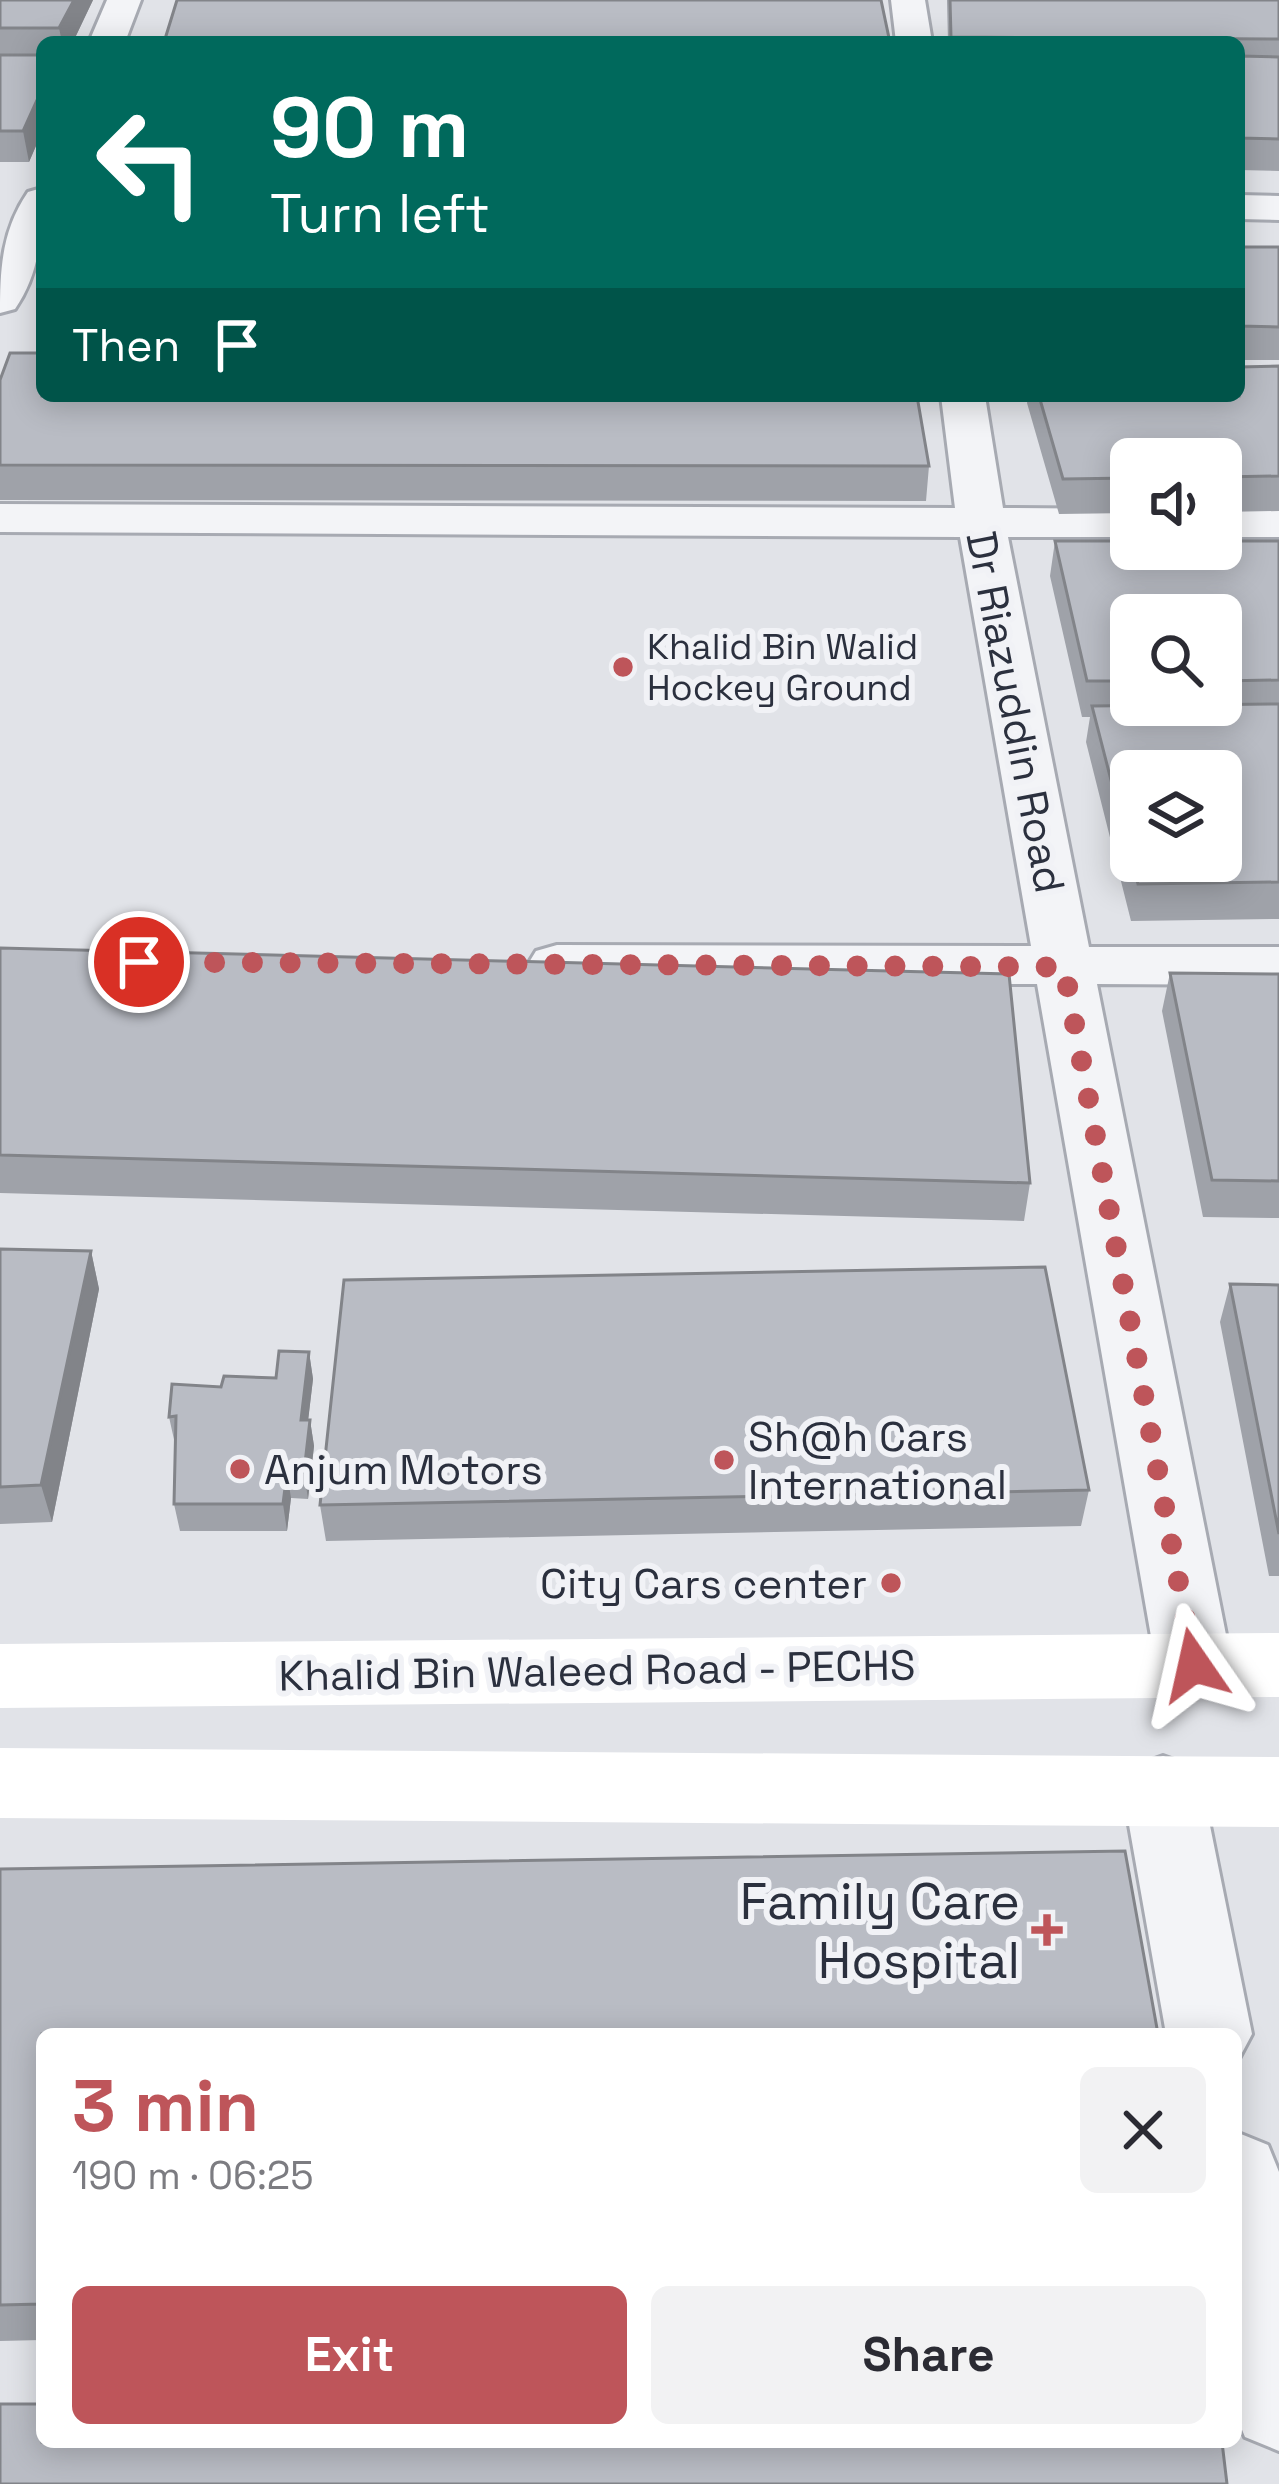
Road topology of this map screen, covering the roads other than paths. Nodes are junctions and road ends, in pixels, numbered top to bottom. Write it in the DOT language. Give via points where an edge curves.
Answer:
graph roads {
  1 [pos="124,0"];
  2 [pos="908,0"];
  3 [pos="109,36"];
  4 [pos="913,36"];
  5 [pos="0,199"];
  6 [pos="1245,207"];
  7 [pos="1279,208"];
  8 [pos="31,221"];
  9 [pos="1245,238"];
  10 [pos="1279,238"];
  11 [pos="0,300"];
  12 [pos="964,402"];
  13 [pos="0,518"];
  14 [pos="981,523"];
  15 [pos="1110,523"];
  16 [pos="1242,523"];
  17 [pos="1279,523"];
  18 [pos="496,964"];
  19 [pos="1279,966"];
  20 [pos="1064,967"];
  21 [pos="1194,1665"];
  22 [pos="1279,1666"];
  23 [pos="0,1676"];
  24 [pos="0,1783"];
  25 [pos="1163,1791"];
  26 [pos="1279,1792"];
  27 [pos="1208,2028"];
  28 [pos="1242,2208"];
  29 [pos="1279,2403"];
  1 -- 3 [label="street"];
  2 -- 4 [label="street"];
  5 -- 8 [label="street"];
  6 -- 7 [label="street"];
  8 -- 11 [label="street"];
  9 -- 10 [label="street"];
  12 -- 14 [label="street, Dr Riazuddin Road"];
  13 -- 14 [label="street"];
  14 -- 15 [label="street"];
  14 -- 20 [label="street, Dr Riazuddin Road"];
  16 -- 17 [label="street"];
  18 -- 20 [label="street"];
  19 -- 20 [label="street"];
  20 -- 21 [label="street, Dr Riazuddin Road"];
  21 -- 22 [label="main road, Khalid Bin Waleed Road - PECHS"];
  21 -- 23 [label="main road, Khalid Bin Waleed Road - PECHS"];
  24 -- 25 [label="main road"];
  25 -- 26 [label="main road"];
  25 -- 27 [label="street"];
  28 -- 29 [label="street"];
}
